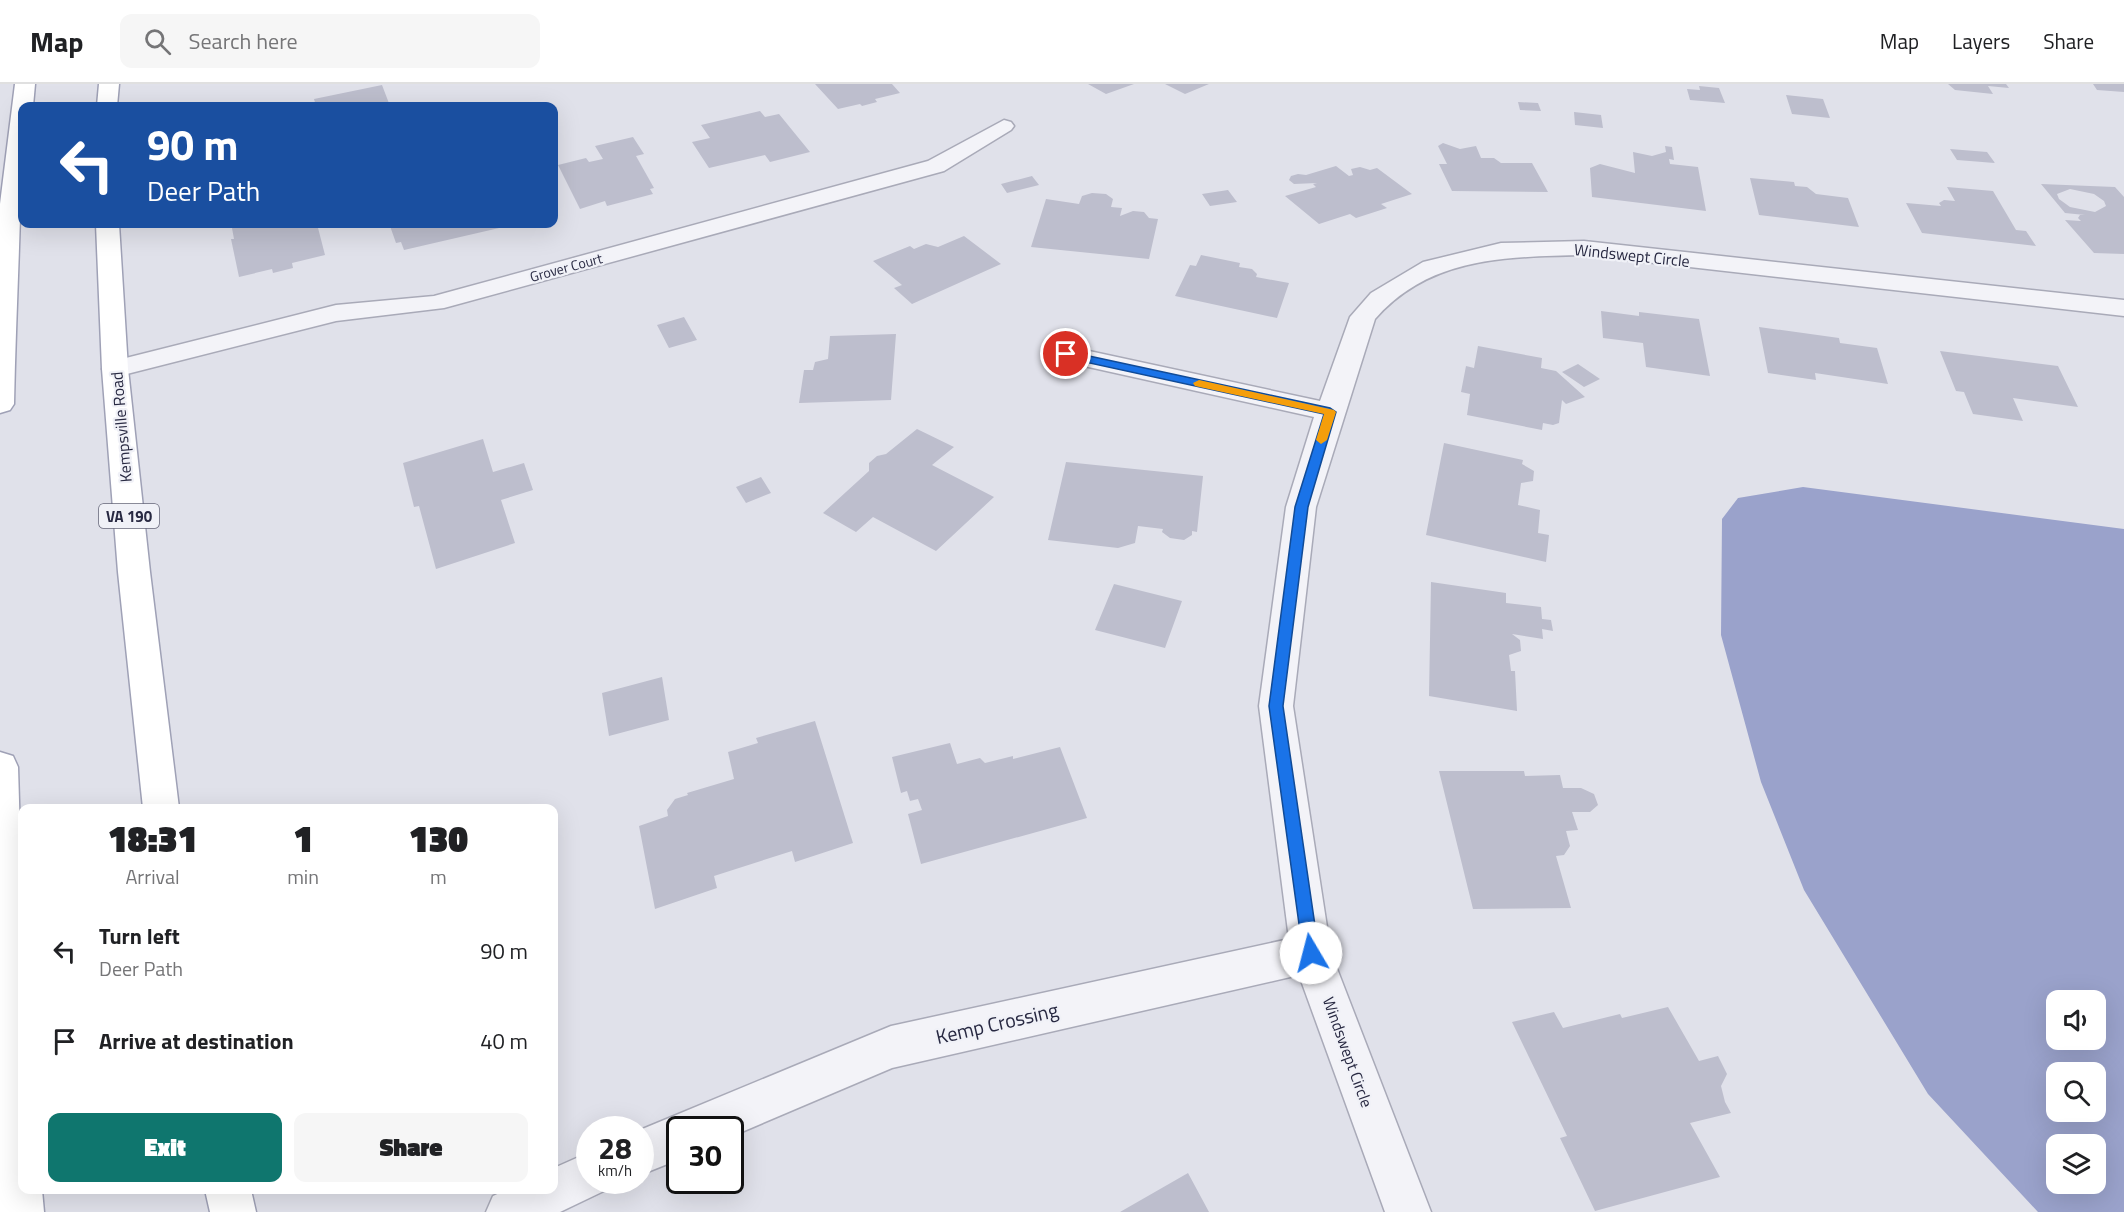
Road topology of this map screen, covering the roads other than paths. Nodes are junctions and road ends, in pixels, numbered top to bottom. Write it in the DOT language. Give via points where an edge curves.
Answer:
graph roads {
  1 [pos="25,84"];
  2 [pos="109,84"];
  3 [pos="23,102"];
  4 [pos="107,102"];
  5 [pos="1004,126"];
  6 [pos="18,146"];
  7 [pos="107,228"];
  8 [pos="2124,308"];
  9 [pos="1066,354"];
  10 [pos="115,369"];
  11 [pos="0,404"];
  12 [pos="1330,412"];
  13 [pos="0,767"];
  14 [pos="162,804"];
  15 [pos="1311,953"];
  16 [pos="728,1116"];
  17 [pos="18,1171"];
  18 [pos="576,1181"];
  19 [pos="558,1189"];
  20 [pos="20,1194"];
  21 [pos="229,1194"];
  22 [pos="547,1194"];
  23 [pos="21,1212"];
  24 [pos="233,1212"];
  25 [pos="509,1212"];
  26 [pos="1408,1212"];
  1 -- 3 [label="main road"];
  2 -- 4 [label="main road"];
  5 -- 10 [label="street, Grover Court" via="936,166 435,303 336,313"];
  6 -- 11 [label="main road" via="5,260"];
  7 -- 10 [label="main road, Kempsville Road / VA 190"];
  8 -- 12 [label="street, Windswept Circle" via="1584,248 1501,250 1432,267 1380,298 1363,317"];
  9 -- 12 [label="street"];
  10 -- 14 [label="main road, Kempsville Road / VA 190"];
  12 -- 15 [label="street, Windswept Circle" via="1301,507 1276,706"];
  13 -- 17 [label="main road" via="5,992"];
  15 -- 16 [label="street, Kemp Crossing" via="891,1047"];
  15 -- 26 [label="street, Windswept Circle"];
  18 -- 19 [label="street"];
  20 -- 23 [label="main road"];
  21 -- 24 [label="main road"];
  22 -- 25 [label="street"];
}
